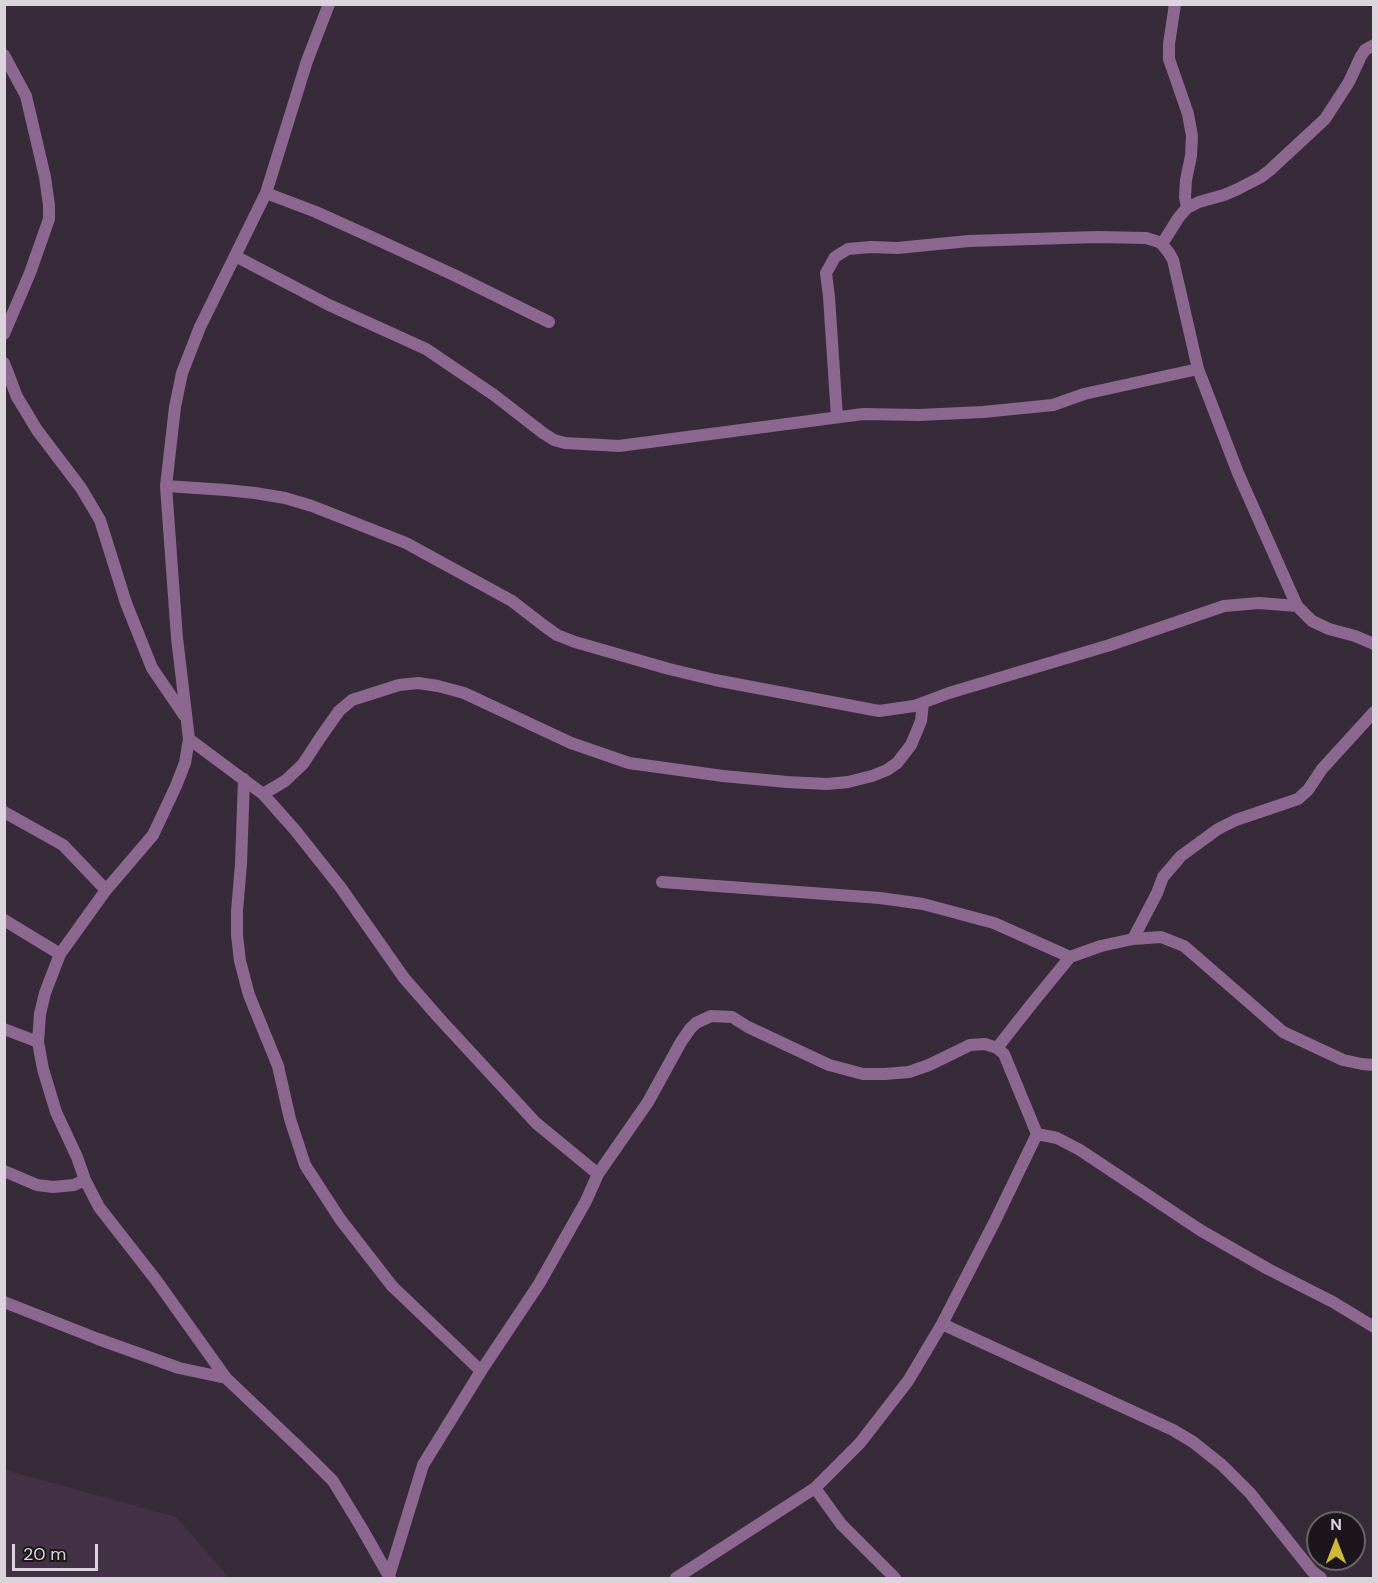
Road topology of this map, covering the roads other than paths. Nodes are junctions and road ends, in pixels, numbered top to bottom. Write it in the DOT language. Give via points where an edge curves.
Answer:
graph roads {
  1 [pos="329,4"];
  2 [pos="1175,4"];
  3 [pos="1374,45"];
  4 [pos="4,55"];
  5 [pos="266,193"];
  6 [pos="1187,208"];
  7 [pos="1162,244"];
  8 [pos="235,256"];
  9 [pos="549,322"];
  10 [pos="4,334"];
  11 [pos="6,369"];
  12 [pos="1197,369"];
  13 [pos="837,417"];
  14 [pos="166,486"];
  15 [pos="1297,606"];
  16 [pos="1374,644"];
  17 [pos="922,703"];
  18 [pos="1374,712"];
  19 [pos="186,718"];
  20 [pos="189,739"];
  21 [pos="244,779"];
  22 [pos="262,794"];
  23 [pos="4,812"];
  24 [pos="662,882"];
  25 [pos="106,890"];
  26 [pos="4,920"];
  27 [pos="1132,939"];
  28 [pos="60,954"];
  29 [pos="1070,957"];
  30 [pos="4,1029"];
  31 [pos="38,1042"];
  32 [pos="997,1048"];
  33 [pos="1374,1065"];
  34 [pos="1037,1134"];
  35 [pos="4,1171"];
  36 [pos="598,1174"];
  37 [pos="85,1180"];
  38 [pos="4,1302"];
  39 [pos="942,1324"];
  40 [pos="1374,1327"];
  41 [pos="481,1371"];
  42 [pos="226,1378"];
  43 [pos="815,1488"];
  44 [pos="390,1577"];
  45 [pos="676,1578"];
  46 [pos="895,1578"];
  47 [pos="1321,1578"];
  1 -- 5 [label="lane"];
  2 -- 6 [label="lane" via="1169,59 1192,136"];
  3 -- 6 [label="lane" via="1361,56 1325,119 1270,170 1238,189"];
  4 -- 10 [label="lane" via="26,96 48,193 49,219"];
  5 -- 8 [label="lane"];
  5 -- 9 [label="lane" via="316,212"];
  6 -- 7 [label="lane"];
  7 -- 12 [label="lane" via="1173,260"];
  7 -- 13 [label="lane" via="1146,238 1097,237 848,249 835,257 826,273"];
  8 -- 13 [label="lane" via="426,350 543,433 565,443 620,446"];
  8 -- 14 [label="lane" via="200,327 183,373"];
  11 -- 19 [label="lane" via="38,430 100,520 152,668"];
  12 -- 13 [label="lane" via="1084,394 1053,405 983,412"];
  12 -- 15 [label="lane"];
  14 -- 17 [label="lane" via="255,493 312,506 406,543 512,601 557,635 629,658 715,680 879,711"];
  14 -- 19 [label="lane"];
  15 -- 16 [label="lane" via="1312,621"];
  15 -- 17 [label="lane" via="1224,606"];
  17 -- 22 [label="lane" via="921,721 911,745 887,770 848,782 797,783 629,763 571,743 464,693 418,682 352,700 339,711 303,764 285,781"];
  18 -- 27 [label="lane" via="1298,799 1227,824 1181,856 1163,877"];
  19 -- 20 [label="lane"];
  20 -- 21 [label="lane"];
  20 -- 25 [label="lane" via="185,763 153,835"];
  21 -- 22 [label="lane"];
  21 -- 41 [label="lane" via="237,911 240,961 249,995 278,1066 305,1165 340,1219 392,1286"];
  22 -- 36 [label="lane" via="341,888 404,978 439,1018 536,1123"];
  23 -- 25 [label="lane" via="63,845"];
  24 -- 29 [label="lane" via="922,904 994,923"];
  25 -- 28 [label="lane"];
  26 -- 28 [label="lane"];
  27 -- 29 [label="lane"];
  27 -- 33 [label="lane" via="1161,937 1184,946 1283,1032 1342,1060"];
  28 -- 31 [label="lane" via="45,993"];
  29 -- 32 [label="lane"];
  30 -- 31 [label="lane"];
  31 -- 37 [label="lane" via="56,1112"];
  32 -- 34 [label="lane" via="1004,1054"];
  32 -- 36 [label="lane" via="970,1045 909,1072 863,1074 830,1065 732,1017 711,1016 690,1029 648,1102"];
  34 -- 39 [label="lane"];
  34 -- 40 [label="lane" via="1057,1138 1080,1150 1200,1230"];
  35 -- 37 [label="lane" via="53,1187"];
  36 -- 41 [label="lane" via="539,1284"];
  37 -- 42 [label="lane" via="99,1207"];
  38 -- 42 [label="lane" via="178,1368"];
  39 -- 43 [label="lane" via="908,1381 860,1443"];
  39 -- 47 [label="lane" via="1193,1442 1250,1492"];
  41 -- 44 [label="lane" via="423,1466"];
  42 -- 44 [label="lane" via="333,1481"];
  43 -- 45 [label="lane"];
  43 -- 46 [label="lane" via="841,1524"];
}
